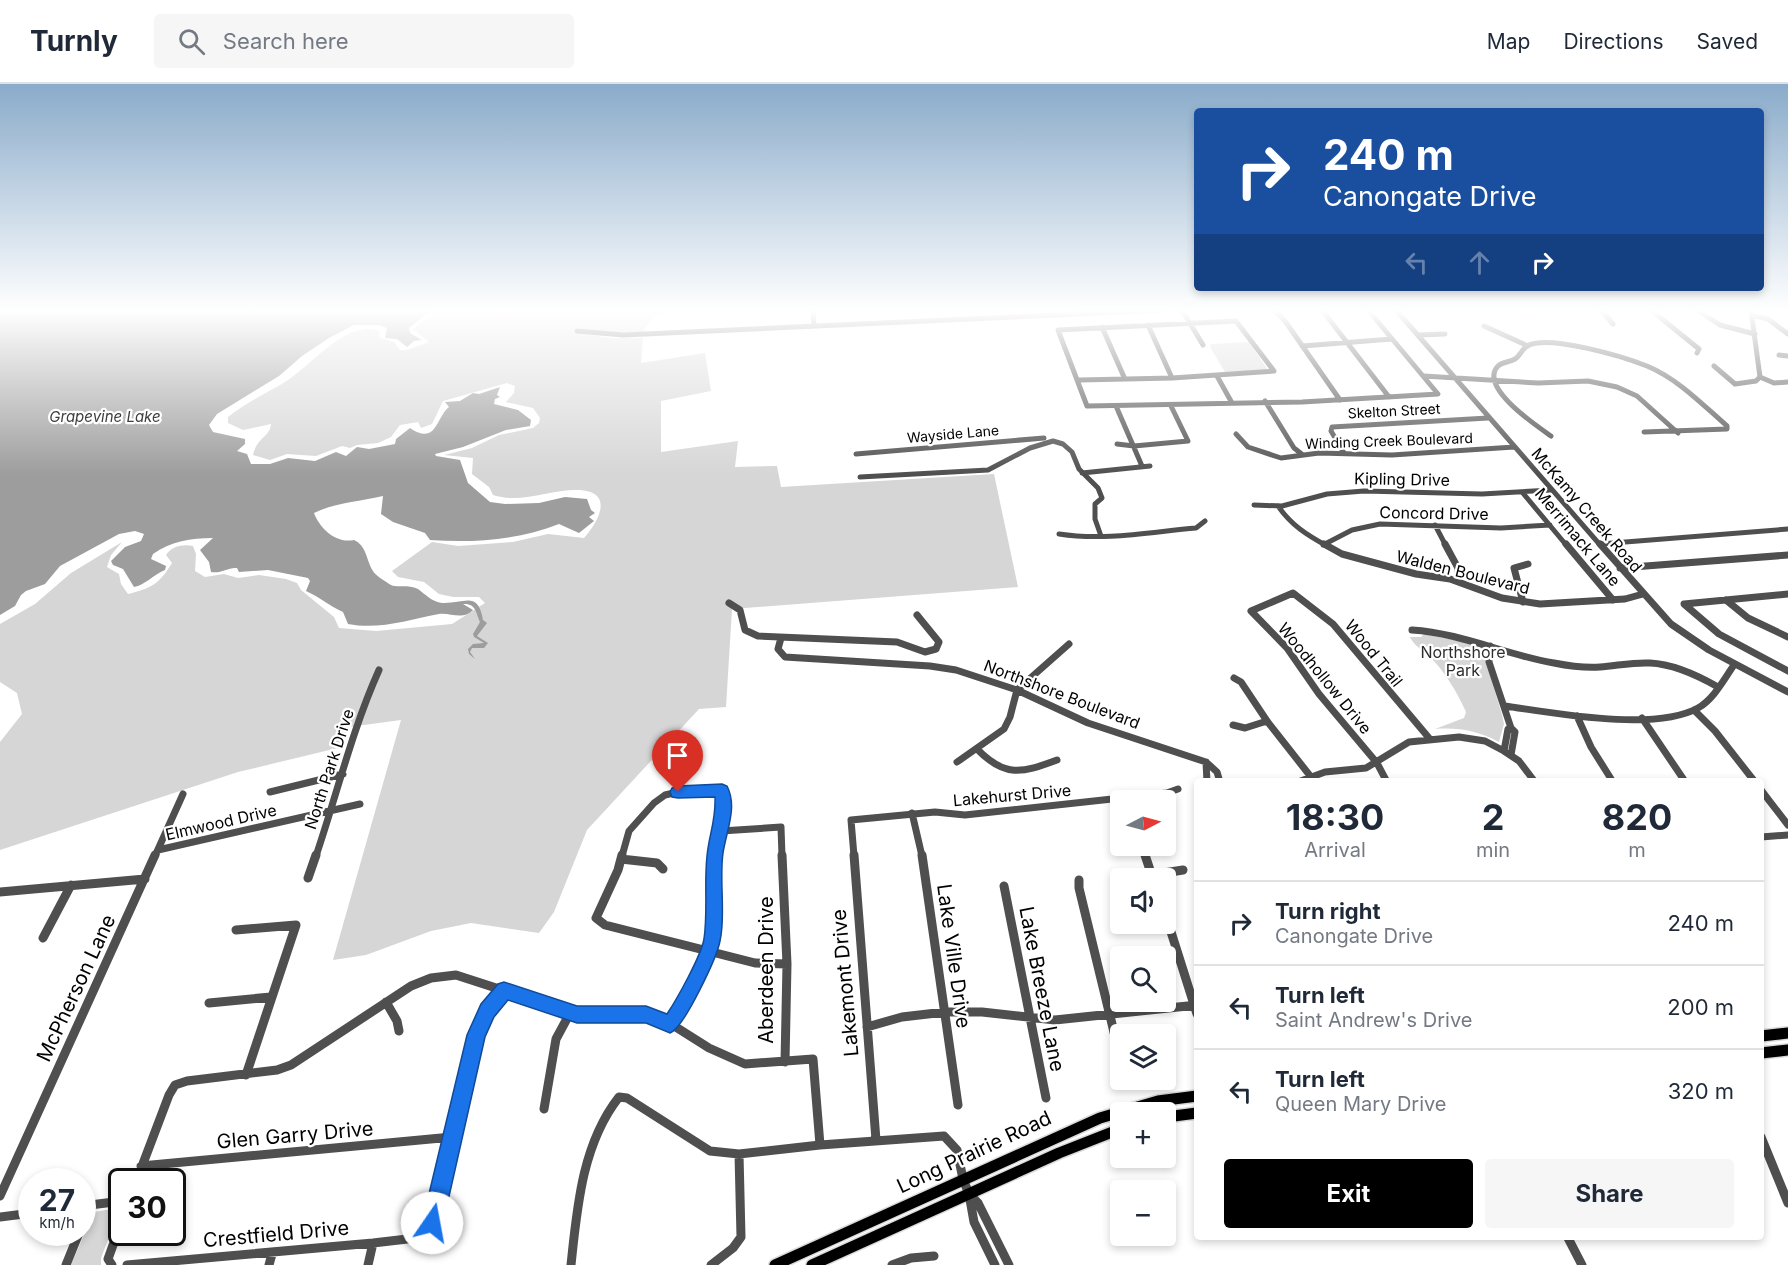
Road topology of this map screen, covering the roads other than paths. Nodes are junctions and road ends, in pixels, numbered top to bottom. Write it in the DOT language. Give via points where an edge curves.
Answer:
graph roads {
  1 [pos="1072,365"];
  2 [pos="1119,365"];
  3 [pos="1166,365"];
  4 [pos="1270,365"];
  5 [pos="1315,365"];
  6 [pos="1365,365"];
  7 [pos="1415,365"];
  8 [pos="1444,365"];
  9 [pos="1501,365"];
  10 [pos="1643,365"];
  11 [pos="1759,365"];
  12 [pos="1714,366"];
  13 [pos="1452,374"];
  14 [pos="1217,376"];
  15 [pos="1424,376"];
  16 [pos="1124,377"];
  17 [pos="1761,377"];
  18 [pos="1172,378"];
  19 [pos="1495,379"];
  20 [pos="1078,380"];
  21 [pos="1788,382"];
  22 [pos="1389,397"];
  23 [pos="1340,400"];
  24 [pos="1265,401"];
  25 [pos="1232,403"];
  26 [pos="1116,406"];
  27 [pos="1171,406"];
  28 [pos="1488,418"];
  29 [pos="1644,432"];
  30 [pos="1678,433"];
  31 [pos="1236,434"];
  32 [pos="1551,436"];
  33 [pos="1053,438"];
  34 [pos="1117,444"];
  35 [pos="1134,446"];
  36 [pos="1514,447"];
  37 [pos="1344,453"];
  38 [pos="856,454"];
  39 [pos="1303,455"];
  40 [pos="1150,465"];
  41 [pos="1142,466"];
  42 [pos="1082,473"];
  43 [pos="860,477"];
  44 [pos="1552,490"];
  45 [pos="1522,492"];
  46 [pos="1254,505"];
  47 [pos="1278,506"];
  48 [pos="1205,521"];
  49 [pos="1435,525"];
  50 [pos="1550,525"];
  51 [pos="1788,529"];
  52 [pos="1059,534"];
  53 [pos="1101,536"];
  54 [pos="1600,544"];
  55 [pos="1323,545"];
  56 [pos="1788,555"];
  57 [pos="1397,560"];
  58 [pos="1528,564"];
  59 [pos="1395,568"];
  60 [pos="1620,568"];
  61 [pos="1459,582"];
  62 [pos="1293,593"];
  63 [pos="1643,594"];
  64 [pos="1788,594"];
  65 [pos="1625,599"];
  66 [pos="1613,600"];
  67 [pos="1649,600"];
  68 [pos="1726,600"];
  69 [pos="1523,602"];
  70 [pos="729,603"];
  71 [pos="918,615"];
  72 [pos="1412,630"];
  73 [pos="1788,637"];
  74 [pos="781,638"];
  75 [pos="1068,644"];
  76 [pos="1490,646"];
  77 [pos="1734,665"];
  78 [pos="379,670"];
  79 [pos="1788,671"];
  80 [pos="1234,678"];
  81 [pos="1718,687"];
  82 [pos="1017,690"];
  83 [pos="1788,692"];
  84 [pos="1504,706"];
  85 [pos="1695,710"];
  86 [pos="1577,716"];
  87 [pos="1642,718"];
  88 [pos="1267,721"];
  89 [pos="1233,725"];
  90 [pos="1429,738"];
  91 [pos="977,749"];
  92 [pos="1508,753"];
  93 [pos="1057,760"];
  94 [pos="957,762"];
  95 [pos="1206,762"];
  96 [pos="1377,763"];
  97 [pos="343,774"];
  98 [pos="1311,777"];
  99 [pos="1207,778"];
  100 [pos="1219,778"];
  101 [pos="1385,778"];
  102 [pos="1532,778"];
  103 [pos="1610,778"];
  104 [pos="1683,778"];
  105 [pos="1752,778"];
  106 [pos="270,792"];
  107 [pos="183,794"];
  108 [pos="1764,794"];
  109 [pos="1110,801"];
  110 [pos="360,804"];
  111 [pos="330,812"];
  112 [pos="912,813"];
  113 [pos="849,824"];
  114 [pos="1788,825"];
  115 [pos="721,831"];
  116 [pos="1788,835"];
  117 [pos="1764,837"];
  118 [pos="158,850"];
  119 [pos="621,860"];
  120 [pos="663,869"];
  121 [pos="1183,870"];
  122 [pos="1176,872"];
  123 [pos="308,878"];
  124 [pos="146,879"];
  125 [pos="1079,880"];
  126 [pos="71,885"];
  127 [pos="1004,886"];
  128 [pos="0,892"];
  129 [pos="236,930"];
  130 [pos="1172,934"];
  131 [pos="43,938"];
  132 [pos="708,951"];
  133 [pos="787,964"];
  134 [pos="504,990"];
  135 [pos="272,997"];
  136 [pos="386,1002"];
  137 [pos="1194,1002"];
  138 [pos="209,1003"];
  139 [pos="1194,1008"];
  140 [pos="570,1012"];
  141 [pos="945,1012"];
  142 [pos="1109,1015"];
  143 [pos="1029,1018"];
  144 [pos="670,1024"];
  145 [pos="1111,1024"];
  146 [pos="867,1027"];
  147 [pos="399,1031"];
  148 [pos="1788,1033"];
  149 [pos="1764,1036"];
  150 [pos="1788,1050"];
  151 [pos="1764,1053"];
  152 [pos="784,1062"];
  153 [pos="246,1075"];
  154 [pos="1194,1096"];
  155 [pos="1046,1098"];
  156 [pos="958,1105"];
  157 [pos="544,1109"];
  158 [pos="1194,1113"];
  159 [pos="1176,1116"];
  160 [pos="1110,1132"];
  161 [pos="452,1137"];
  162 [pos="876,1140"];
  163 [pos="820,1145"];
  164 [pos="1764,1146"];
  165 [pos="739,1154"];
  166 [pos="141,1166"];
  167 [pos="963,1179"];
  168 [pos="969,1194"];
  169 [pos="0,1196"];
  170 [pos="1788,1203"];
  171 [pos="18,1215"];
  172 [pos="0,1217"];
  173 [pos="1569,1240"];
  174 [pos="374,1243"];
  175 [pos="74,1246"];
  176 [pos="113,1246"];
  177 [pos="272,1254"];
  178 [pos="934,1256"];
  179 [pos="159,1263"];
  180 [pos="66,1265"];
  181 [pos="112,1265"];
  182 [pos="127,1265"];
  183 [pos="268,1265"];
  184 [pos="368,1265"];
  185 [pos="571,1265"];
  186 [pos="711,1265"];
  187 [pos="775,1265"];
  188 [pos="812,1265"];
  189 [pos="892,1265"];
  190 [pos="994,1265"];
  191 [pos="1009,1265"];
  192 [pos="1582,1265"];
  1 -- 20 [label="street"];
  2 -- 16 [label="street"];
  3 -- 18 [label="street"];
  4 -- 14 [label="street" via="1274,372"];
  5 -- 23 [label="street"];
  6 -- 22 [label="street"];
  7 -- 15 [label="street"];
  8 -- 13 [label="street, McKamy Creek Road"];
  9 -- 19 [label="street" via="1495,371"];
  10 -- 30 [label="street" via="1674,380 1727,426"];
  11 -- 17 [label="street"];
  12 -- 17 [label="street" via="1735,384"];
  13 -- 15 [label="street"];
  13 -- 19 [label="street"];
  13 -- 28 [label="street, McKamy Creek Road"];
  14 -- 18 [label="street"];
  14 -- 25 [label="street"];
  15 -- 22 [label="street" via="1438,394"];
  16 -- 18 [label="street"];
  16 -- 20 [label="street"];
  17 -- 21 [label="street" via="1774,383"];
  19 -- 30 [label="street" via="1538,383 1588,381 1617,387 1645,402"];
  19 -- 32 [label="street" via="1497,391"];
  20 -- 26 [label="street" via="1087,406"];
  22 -- 23 [label="street"];
  23 -- 24 [label="street"];
  24 -- 25 [label="street"];
  24 -- 39 [label="street" via="1294,448"];
  25 -- 27 [label="street"];
  26 -- 27 [label="street"];
  26 -- 35 [label="street"];
  27 -- 35 [label="street" via="1188,441"];
  28 -- 36 [label="street, McKamy Creek Road"];
  28 -- 37 [label="street, Skelton Street" via="1332,427"];
  29 -- 30 [label="street"];
  31 -- 39 [label="street, Winding Creek Boulevard" via="1248,447 1268,454 1285,458"];
  33 -- 38 [label="street, Wayside Lane"];
  34 -- 35 [label="street"];
  35 -- 41 [label="street"];
  36 -- 37 [label="street, Winding Creek Boulevard" via="1392,455"];
  36 -- 44 [label="street, McKamy Creek Road"];
  37 -- 39 [label="street, Winding Creek Boulevard"];
  40 -- 41 [label="street"];
  41 -- 42 [label="street"];
  42 -- 43 [label="street" via="1071,451 1052,442 1037,444 988,470"];
  42 -- 53 [label="street" via="1092,480 1102,498 1095,504"];
  44 -- 45 [label="street, Kipling Drive"];
  44 -- 54 [label="street, McKamy Creek Road"];
  45 -- 47 [label="street, Kipling Drive" via="1364,490"];
  45 -- 50 [label="street, Merrimack Lane"];
  46 -- 47 [label="street, Kipling Drive"];
  47 -- 55 [label="street, Walden Boulevard" via="1292,525"];
  48 -- 53 [label="street" via="1196,528"];
  49 -- 50 [label="street, Concord Drive"];
  49 -- 55 [label="street, Concord Drive" via="1361,527"];
  49 -- 61 [label="street" via="1458,568"];
  50 -- 66 [label="street, Merrimack Lane"];
  51 -- 54 [label="street"];
  52 -- 53 [label="street"];
  54 -- 60 [label="street, McKamy Creek Road"];
  55 -- 59 [label="street, Walden Boulevard"];
  56 -- 60 [label="street"];
  57 -- 59 [label="street"];
  58 -- 69 [label="street" via="1514,568"];
  59 -- 61 [label="street, Walden Boulevard"];
  60 -- 63 [label="street, McKamy Creek Road"];
  61 -- 69 [label="street, Walden Boulevard"];
  62 -- 90 [label="street, Wood Trail" via="1312,605 1348,640"];
  62 -- 96 [label="street, Woodhollow Drive" via="1251,611 1287,648 1319,694"];
  63 -- 65 [label="street, Walden Boulevard"];
  63 -- 67 [label="street, McKamy Creek Road"];
  64 -- 68 [label="street"];
  65 -- 66 [label="street, Walden Boulevard"];
  65 -- 67 [label="street, Walden Boulevard"];
  66 -- 69 [label="street, Walden Boulevard"];
  67 -- 77 [label="street, McKamy Creek Road" via="1685,634"];
  68 -- 73 [label="street" via="1748,618"];
  68 -- 79 [label="street" via="1684,604 1719,634"];
  70 -- 74 [label="street" via="740,610 748,633"];
  71 -- 74 [label="street" via="939,642 936,649 925,652 897,642"];
  72 -- 76 [label="street" via="1445,632"];
  74 -- 82 [label="street, Northshore Boulevard" via="778,649 785,657 943,668"];
  75 -- 82 [label="street"];
  76 -- 81 [label="street" via="1522,657 1585,668 1662,664 1690,672"];
  76 -- 84 [label="street" via="1489,662"];
  77 -- 81 [label="street"];
  77 -- 83 [label="street, McKamy Creek Road"];
  78 -- 97 [label="street, North Park Drive" via="361,710"];
  80 -- 88 [label="street"];
  81 -- 85 [label="street"];
  82 -- 91 [label="street" via="1004,729"];
  82 -- 95 [label="street, Northshore Boulevard" via="1088,723"];
  84 -- 86 [label="street"];
  84 -- 92 [label="street" via="1515,736"];
  85 -- 87 [label="street"];
  85 -- 105 [label="street"];
  86 -- 87 [label="street"];
  86 -- 103 [label="street"];
  87 -- 104 [label="street"];
  88 -- 89 [label="street" via="1245,728"];
  88 -- 98 [label="street"];
  90 -- 92 [label="street" via="1468,737"];
  90 -- 96 [label="street" via="1409,742"];
  91 -- 93 [label="street" via="994,767 1017,773"];
  91 -- 94 [label="street"];
  92 -- 102 [label="street"];
  95 -- 99 [label="street"];
  95 -- 100 [label="street"];
  96 -- 98 [label="street"];
  96 -- 101 [label="street, Woodhollow Drive"];
  97 -- 106 [label="street"];
  97 -- 111 [label="street, North Park Drive"];
  107 -- 118 [label="street, McPherson Lane"];
  108 -- 114 [label="street"];
  109 -- 112 [label="street, Lakehurst Drive" via="965,814"];
  110 -- 111 [label="street, Elmwood Drive"];
  111 -- 118 [label="street, Elmwood Drive"];
  111 -- 123 [label="street, North Park Drive"];
  112 -- 113 [label="street, Lakehurst Drive" via="858,817"];
  112 -- 141 [label="street, Lake Ville Drive" via="924,864"];
  113 -- 146 [label="street, Lakemont Drive"];
  115 -- 119 [label="street" via="722,790 678,792 662,798 629,831"];
  115 -- 132 [label="street" via="715,854 714,922"];
  115 -- 133 [label="street, Aberdeen Drive" via="781,827"];
  116 -- 117 [label="street"];
  118 -- 124 [label="street, McPherson Lane"];
  119 -- 120 [label="street" via="657,863"];
  119 -- 132 [label="street" via="596,918 605,925"];
  121 -- 122 [label="street"];
  124 -- 126 [label="street"];
  124 -- 169 [label="street, McPherson Lane"];
  125 -- 142 [label="street"];
  126 -- 128 [label="street"];
  126 -- 131 [label="street"];
  127 -- 143 [label="street, Lake Breeze Lane"];
  129 -- 135 [label="street" via="296,925"];
  130 -- 137 [label="street"];
  132 -- 133 [label="street" via="755,963"];
  132 -- 144 [label="street"];
  133 -- 152 [label="street, Aberdeen Drive"];
  134 -- 136 [label="street" via="456,975 418,982"];
  134 -- 140 [label="street"];
  134 -- 161 [label="street" via="488,1010 476,1035"];
  135 -- 138 [label="street"];
  135 -- 153 [label="street"];
  136 -- 147 [label="street"];
  136 -- 153 [label="street" via="291,1065"];
  139 -- 142 [label="street"];
  140 -- 144 [label="street" via="646,1015"];
  140 -- 157 [label="street" via="556,1039"];
  141 -- 143 [label="street" via="982,1011"];
  141 -- 146 [label="street" via="902,1017"];
  141 -- 156 [label="street, Lake Ville Drive"];
  142 -- 143 [label="street"];
  142 -- 145 [label="street"];
  143 -- 155 [label="street, Lake Breeze Lane"];
  144 -- 152 [label="street" via="745,1064"];
  146 -- 162 [label="street, Lakemont Drive"];
  148 -- 149 [label="main road"];
  150 -- 151 [label="main road"];
  152 -- 163 [label="street, Aberdeen Drive" via="813,1059"];
  153 -- 166 [label="street" via="176,1085"];
  154 -- 167 [label="main road, Long Prairie Road" via="1158,1101 1100,1118"];
  158 -- 159 [label="main road"];
  160 -- 168 [label="main road, Long Prairie Road"];
  161 -- 166 [label="street, Glen Garry Drive"];
  161 -- 174 [label="street, Crestfield Drive" via="427,1234"];
  162 -- 163 [label="street"];
  162 -- 167 [label="street" via="944,1136 957,1150"];
  163 -- 165 [label="street"];
  164 -- 170 [label="street"];
  165 -- 185 [label="street" via="710,1151 627,1098 619,1097 595,1137 576,1216"];
  165 -- 186 [label="street" via="741,1237"];
  167 -- 168 [label="street"];
  167 -- 187 [label="main road, Long Prairie Road"];
  168 -- 188 [label="main road, Long Prairie Road"];
  168 -- 190 [label="street" via="975,1223"];
  168 -- 191 [label="street" via="978,1203"];
  171 -- 172 [label="street"];
  173 -- 192 [label="street"];
  174 -- 177 [label="street, Crestfield Drive"];
  174 -- 184 [label="street"];
  175 -- 180 [label="street"];
  176 -- 181 [label="street" via="108,1259"];
  177 -- 179 [label="street, Crestfield Drive"];
  177 -- 183 [label="street"];
  178 -- 189 [label="street"];
  179 -- 182 [label="street, Crestfield Drive"];
}
